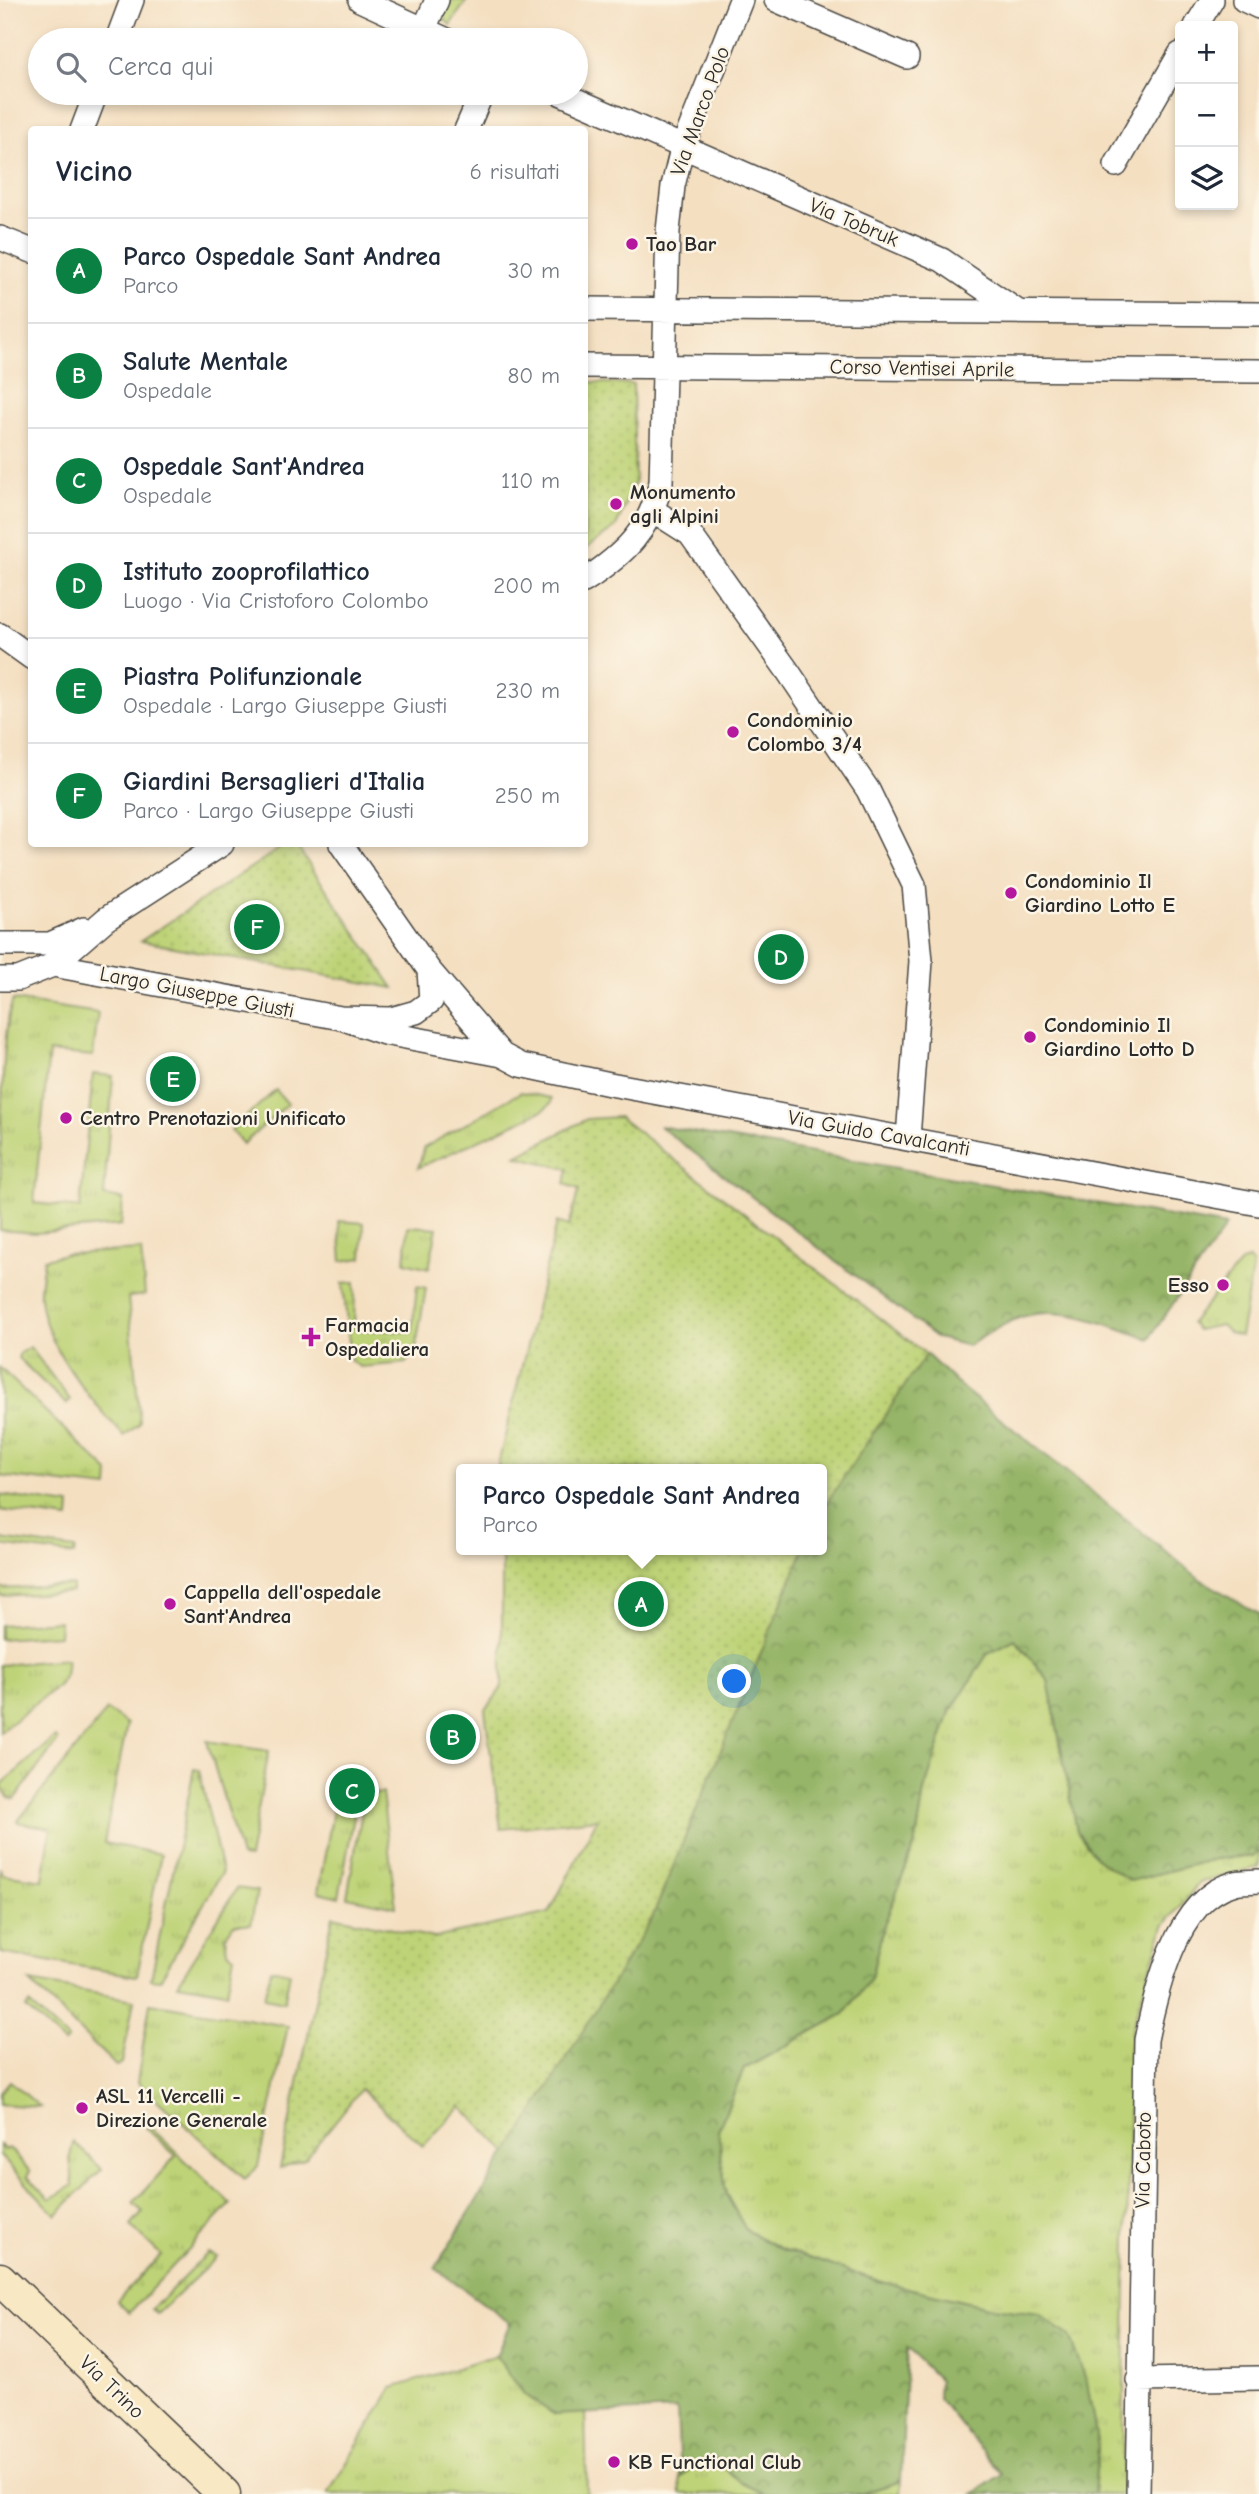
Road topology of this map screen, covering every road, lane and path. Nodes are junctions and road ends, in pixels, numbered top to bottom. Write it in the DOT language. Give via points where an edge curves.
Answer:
graph roads {
  1 [pos="132,0"];
  2 [pos="360,0"];
  3 [pos="437,0"];
  4 [pos="741,0"];
  5 [pos="776,0"];
  6 [pos="1212,0"];
  7 [pos="1244,0"];
  8 [pos="1259,7"];
  9 [pos="1199,21"];
  10 [pos="122,28"];
  11 [pos="422,28"];
  12 [pos="424,28"];
  13 [pos="906,57"];
  14 [pos="1175,63"];
  15 [pos="91,105"];
  16 [pos="477,105"];
  17 [pos="586,105"];
  18 [pos="84,126"];
  19 [pos="468,126"];
  20 [pos="682,149"];
  21 [pos="1116,165"];
  22 [pos="0,238"];
  23 [pos="28,249"];
  24 [pos="588,309"];
  25 [pos="667,309"];
  26 [pos="1017,311"];
  27 [pos="1259,314"];
  28 [pos="588,366"];
  29 [pos="666,366"];
  30 [pos="1259,371"];
  31 [pos="654,511"];
  32 [pos="588,578"];
  33 [pos="0,635"];
  34 [pos="28,655"];
  35 [pos="214,847"];
  36 [pos="343,847"];
  37 [pos="106,919"];
  38 [pos="0,944"];
  39 [pos="52,965"];
  40 [pos="429,970"];
  41 [pos="0,979"];
  42 [pos="341,1018"];
  43 [pos="502,1055"];
  44 [pos="908,1138"];
  45 [pos="1259,1204"];
  46 [pos="1259,1881"];
  47 [pos="0,2280"];
  48 [pos="1259,2378"];
  49 [pos="1138,2380"];
  50 [pos="224,2494"];
  51 [pos="1138,2494"];
  1 -- 10 [label="street"];
  2 -- 11 [label="street"];
  3 -- 12 [label="street"];
  4 -- 20 [label="street, Via Marco Polo"];
  5 -- 13 [label="street"];
  6 -- 9 [label="street"];
  7 -- 8 [label="street"];
  14 -- 21 [label="street"];
  15 -- 18 [label="street"];
  16 -- 19 [label="street"];
  17 -- 20 [label="street, Via Tobruk"];
  20 -- 25 [label="street, Via Marco Polo" via="668,231"];
  20 -- 26 [label="street, Via Tobruk" via="942,260"];
  22 -- 23 [label="street"];
  24 -- 25 [label="street"];
  25 -- 26 [label="street"];
  25 -- 29 [label="street, Via Marco Polo"];
  26 -- 27 [label="street"];
  28 -- 29 [label="street, Corso Ventisei Aprile"];
  29 -- 30 [label="street, Corso Ventisei Aprile"];
  29 -- 31 [label="street, Via Marco Polo" via="661,482"];
  31 -- 32 [label="street" via="616,560"];
  31 -- 44 [label="street" via="690,534 788,670 867,790 914,886 921,961"];
  33 -- 34 [label="street"];
  35 -- 37 [label="street, Largo Giuseppe Giusti"];
  36 -- 40 [label="street"];
  37 -- 38 [label="street, Largo Giuseppe Giusti" via="50,944"];
  37 -- 39 [label="street, Largo Giuseppe Giusti"];
  39 -- 41 [label="street, Largo Giuseppe Giusti" via="18,979"];
  39 -- 42 [label="street, Largo Giuseppe Giusti"];
  40 -- 42 [label="street, Largo Giuseppe Giusti" via="431,1001 416,1012 391,1019"];
  40 -- 43 [label="street"];
  42 -- 43 [label="street, Largo Giuseppe Giusti" via="384,1033"];
  43 -- 44 [label="street, Via Guido Cavalcanti" via="521,1065 583,1079"];
  44 -- 45 [label="street, Via Guido Cavalcanti"];
  46 -- 49 [label="street, Via Caboto" via="1230,1884 1195,1908 1160,1974 1146,2040"];
  47 -- 50 [label="main road, Via Trino"];
  48 -- 49 [label="street"];
  49 -- 51 [label="street, Via Caboto"];
}
